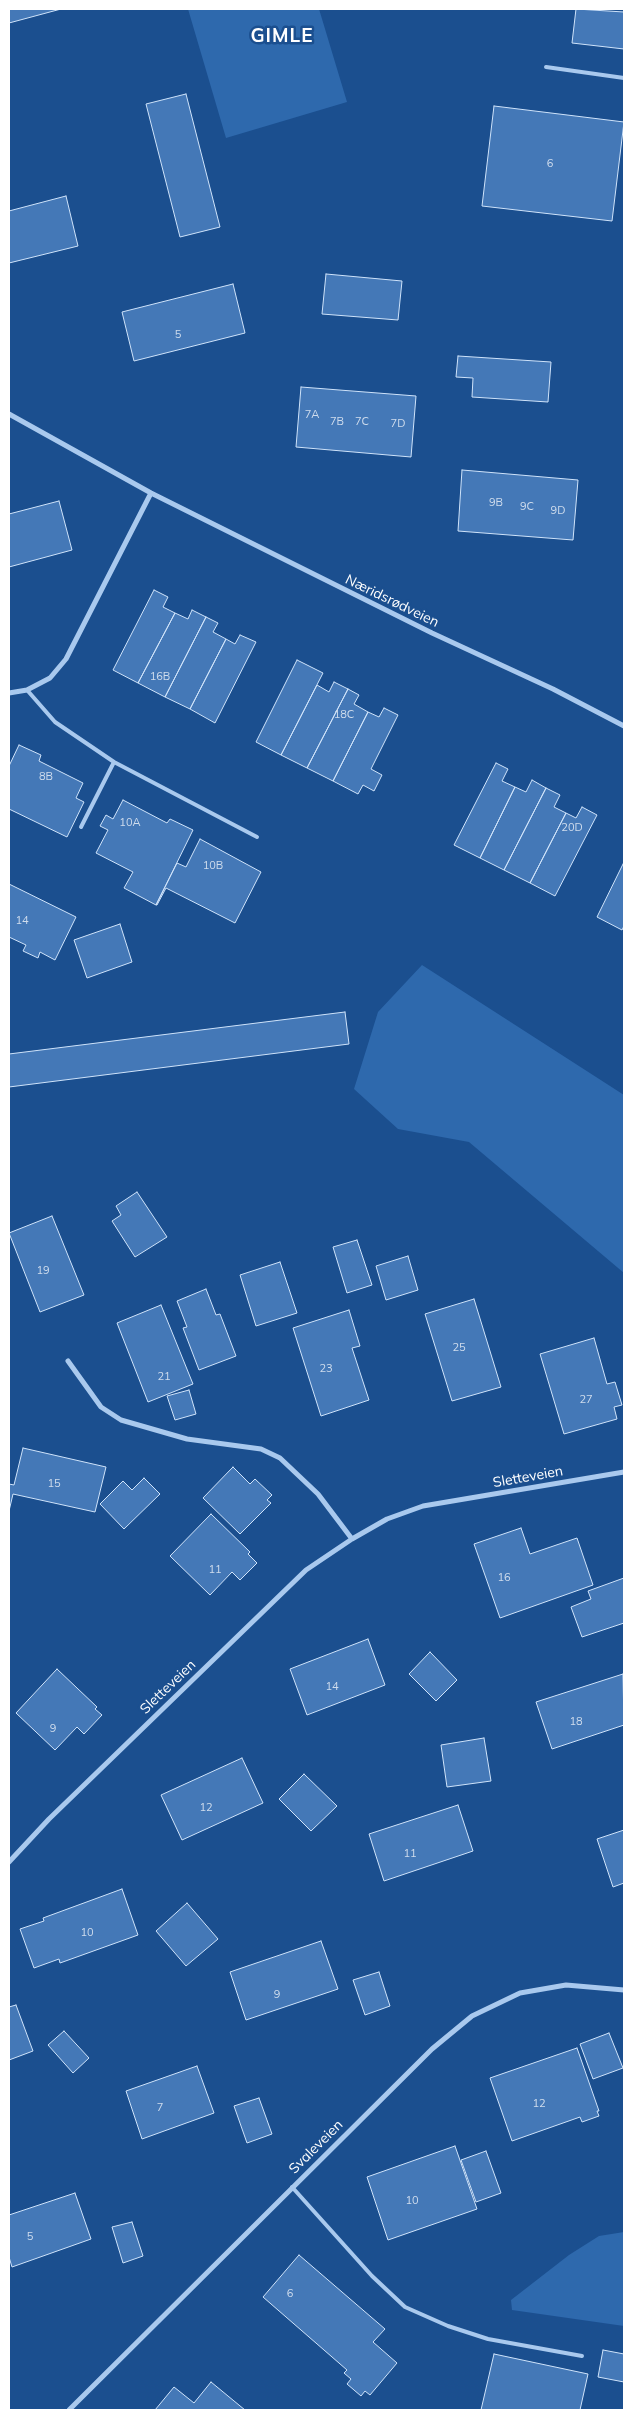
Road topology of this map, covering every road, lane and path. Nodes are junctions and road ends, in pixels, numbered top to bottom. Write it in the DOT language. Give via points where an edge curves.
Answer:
graph roads {
  1 [pos="546,67"];
  2 [pos="624,78"];
  3 [pos="9,414"];
  4 [pos="151,492"];
  5 [pos="28,690"];
  6 [pos="9,693"];
  7 [pos="624,726"];
  8 [pos="114,762"];
  9 [pos="81,826"];
  10 [pos="257,837"];
  11 [pos="68,1361"];
  12 [pos="624,1472"];
  13 [pos="352,1539"];
  14 [pos="9,1862"];
  15 [pos="624,1990"];
  16 [pos="292,2187"];
  17 [pos="582,2356"];
  18 [pos="69,2410"];
  1 -- 2 [label="lane"];
  3 -- 4 [label="street, Næridsrødveien"];
  4 -- 5 [label="street" via="66,659 50,678"];
  4 -- 7 [label="street, Næridsrødveien"];
  5 -- 6 [label="street"];
  5 -- 8 [label="lane" via="55,722"];
  8 -- 9 [label="lane"];
  8 -- 10 [label="lane"];
  11 -- 13 [label="street" via="101,1407 121,1420 187,1439 261,1449 280,1458 318,1494"];
  12 -- 13 [label="street, Sletteveien" via="423,1506 387,1519"];
  13 -- 14 [label="street, Sletteveien" via="306,1570 49,1819"];
  15 -- 16 [label="street, Svaleveien" via="566,1985 520,1993 472,2016 432,2049"];
  16 -- 17 [label="lane" via="372,2276 405,2307 488,2339"];
  16 -- 18 [label="street, Svaleveien"];
}
